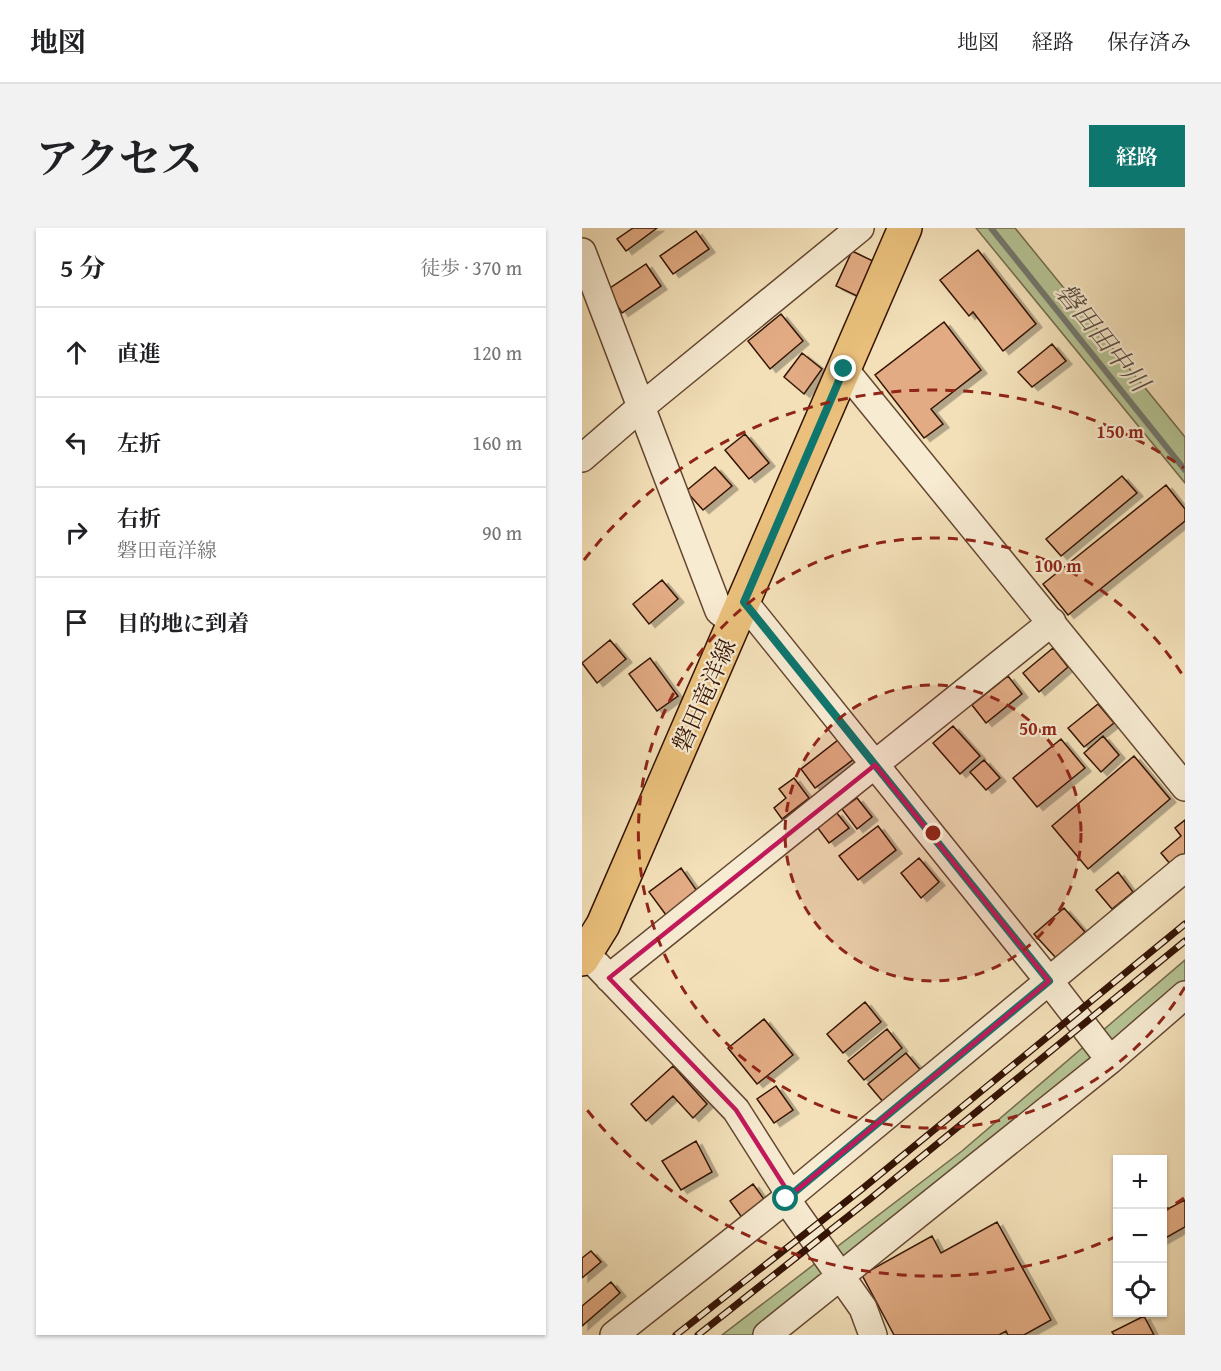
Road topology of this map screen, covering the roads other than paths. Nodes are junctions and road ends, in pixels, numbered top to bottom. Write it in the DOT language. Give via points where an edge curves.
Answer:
graph roads {
  1 [pos="860,228"];
  2 [pos="905,228"];
  3 [pos="830,238"];
  4 [pos="582,252"];
  5 [pos="844,369"];
  6 [pos="641,407"];
  7 [pos="582,458"];
  8 [pos="739,613"];
  9 [pos="1052,622"];
  10 [pos="875,765"];
  11 [pos="1185,787"];
  12 [pos="1185,868"];
  13 [pos="584,954"];
  14 [pos="609,978"];
  15 [pos="1049,981"];
  16 [pos="1185,995"];
  17 [pos="1110,1060"];
  18 [pos="786,1199"];
  19 [pos="841,1277"];
  20 [pos="614,1335"];
  21 [pos="767,1335"];
  22 [pos="873,1335"];
  1 -- 3 [label="street"];
  2 -- 5 [label="main road, 磐田竜洋線"];
  3 -- 6 [label="street"];
  4 -- 6 [label="street"];
  5 -- 8 [label="main road, 磐田竜洋線"];
  5 -- 9 [label="street"];
  6 -- 7 [label="street"];
  6 -- 8 [label="street" via="718,612"];
  8 -- 10 [label="street"];
  8 -- 13 [label="main road, 磐田竜洋線" via="603,925"];
  9 -- 10 [label="street"];
  9 -- 11 [label="street"];
  10 -- 14 [label="street"];
  10 -- 15 [label="street"];
  12 -- 15 [label="street"];
  13 -- 14 [label="street"];
  14 -- 18 [label="street" via="736,1110 785,1187"];
  15 -- 17 [label="street"];
  15 -- 18 [label="street"];
  16 -- 17 [label="street"];
  17 -- 19 [label="street"];
  18 -- 19 [label="street"];
  18 -- 20 [label="street"];
  19 -- 21 [label="street"];
  19 -- 22 [label="street" via="863,1308"];
}
